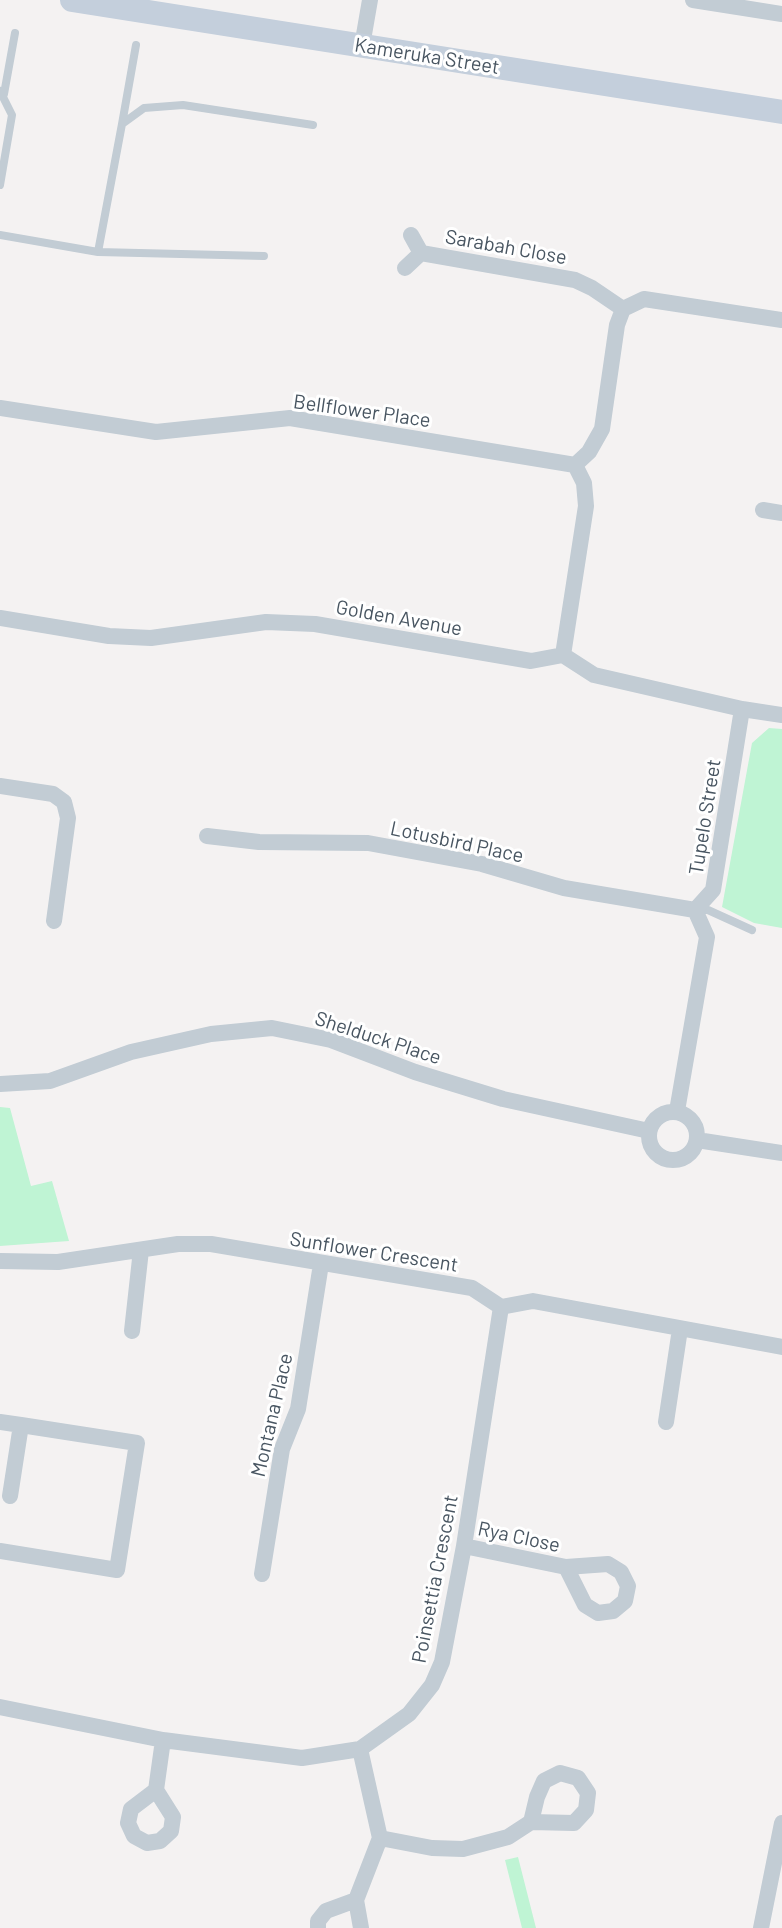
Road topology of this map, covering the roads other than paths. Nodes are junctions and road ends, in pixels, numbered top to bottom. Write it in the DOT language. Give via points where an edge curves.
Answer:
graph roads {
  1 [pos="72,0"];
  2 [pos="161,0"];
  3 [pos="370,0"];
  4 [pos="693,0"];
  5 [pos="775,9"];
  6 [pos="15,33"];
  7 [pos="363,39"];
  8 [pos="136,45"];
  9 [pos="2,92"];
  10 [pos="782,98"];
  11 [pos="782,112"];
  12 [pos="122,124"];
  13 [pos="313,125"];
  14 [pos="0,185"];
  15 [pos="0,235"];
  16 [pos="411,235"];
  17 [pos="98,252"];
  18 [pos="421,253"];
  19 [pos="264,256"];
  20 [pos="405,268"];
  21 [pos="623,309"];
  22 [pos="782,320"];
  23 [pos="0,408"];
  24 [pos="575,465"];
  25 [pos="763,510"];
  26 [pos="782,513"];
  27 [pos="0,618"];
  28 [pos="563,655"];
  29 [pos="742,709"];
  30 [pos="782,715"];
  31 [pos="0,786"];
  32 [pos="207,836"];
  33 [pos="695,910"];
  34 [pos="54,921"];
  35 [pos="752,930"];
  36 [pos="0,1084"];
  37 [pos="677,1111"];
  38 [pos="649,1131"];
  39 [pos="697,1140"];
  40 [pos="782,1153"];
  41 [pos="141,1250"];
  42 [pos="0,1261"];
  43 [pos="321,1264"];
  44 [pos="501,1307"];
  45 [pos="680,1329"];
  46 [pos="132,1331"];
  47 [pos="782,1347"];
  48 [pos="0,1422"];
  49 [pos="666,1422"];
  50 [pos="21,1425"];
  51 [pos="10,1496"];
  52 [pos="464,1546"];
  53 [pos="0,1551"];
  54 [pos="566,1567"];
  55 [pos="262,1574"];
  56 [pos="0,1707"];
  57 [pos="163,1740"];
  58 [pos="360,1749"];
  59 [pos="156,1790"];
  60 [pos="531,1822"];
  61 [pos="782,1823"];
  62 [pos="380,1838"];
  63 [pos="356,1900"];
  64 [pos="318,1928"];
  65 [pos="361,1928"];
  66 [pos="761,1928"];
  1 -- 7 [label="street, Kameruka Street"];
  2 -- 7 [label="street, Kameruka Street"];
  3 -- 7 [label="street"];
  4 -- 5 [label="street"];
  6 -- 9 [label="lane"];
  7 -- 10 [label="street, Kameruka Street"];
  7 -- 11 [label="street, Kameruka Street"];
  8 -- 12 [label="lane"];
  9 -- 14 [label="lane" via="12,115"];
  12 -- 13 [label="lane" via="144,108 183,105"];
  12 -- 17 [label="lane"];
  15 -- 17 [label="lane"];
  16 -- 18 [label="street, Sarabah Close"];
  17 -- 19 [label="lane"];
  18 -- 20 [label="street, Sarabah Close"];
  18 -- 21 [label="street, Sarabah Close" via="575,280"];
  21 -- 22 [label="street" via="644,299"];
  21 -- 24 [label="street" via="602,429"];
  23 -- 24 [label="street, Bellflower Place" via="156,432 290,418"];
  24 -- 28 [label="street" via="584,483 586,506"];
  25 -- 26 [label="street"];
  27 -- 28 [label="street, Golden Avenue" via="151,638 266,622 315,624 531,661"];
  28 -- 29 [label="street" via="594,675"];
  29 -- 30 [label="street"];
  29 -- 33 [label="street, Tupelo Street" via="713,890"];
  31 -- 34 [label="street" via="53,794 64,802 68,818"];
  32 -- 33 [label="street, Lotusbird Place" via="368,843 482,864 564,888"];
  33 -- 35 [label="lane" via="708,910"];
  33 -- 37 [label="street" via="707,937"];
  36 -- 38 [label="street, Shelduck Place" via="50,1081 131,1052 211,1034 272,1028 331,1040 503,1099"];
  37 -- 38 [label="street" via="656,1118"];
  37 -- 39 [label="street" via="691,1119"];
  38 -- 39 [label="street" via="651,1146 669,1160 684,1158"];
  39 -- 40 [label="street"];
  41 -- 42 [label="street, Sunflower Crescent" via="58,1262"];
  41 -- 43 [label="street, Sunflower Crescent" via="211,1244"];
  41 -- 46 [label="street"];
  43 -- 44 [label="street, Sunflower Crescent" via="472,1288"];
  43 -- 55 [label="street, Montana Place" via="298,1409 282,1449"];
  44 -- 45 [label="street" via="533,1301"];
  44 -- 52 [label="street, Poinsettia Crescent"];
  45 -- 47 [label="street"];
  45 -- 49 [label="street"];
  48 -- 50 [label="street"];
  50 -- 51 [label="street"];
  50 -- 53 [label="street" via="137,1443 117,1570"];
  52 -- 54 [label="street, Rya Close"];
  52 -- 58 [label="street, Poinsettia Crescent" via="442,1662 432,1685 409,1714"];
  56 -- 57 [label="street, Poinsettia Crescent"];
  57 -- 58 [label="street, Poinsettia Crescent" via="302,1758"];
  57 -- 59 [label="street"];
  58 -- 62 [label="street"];
  60 -- 62 [label="street" via="508,1837 463,1849"];
  61 -- 66 [label="street"];
  62 -- 63 [label="street"];
  63 -- 64 [label="street" via="326,1911"];
  63 -- 65 [label="street"];
}
